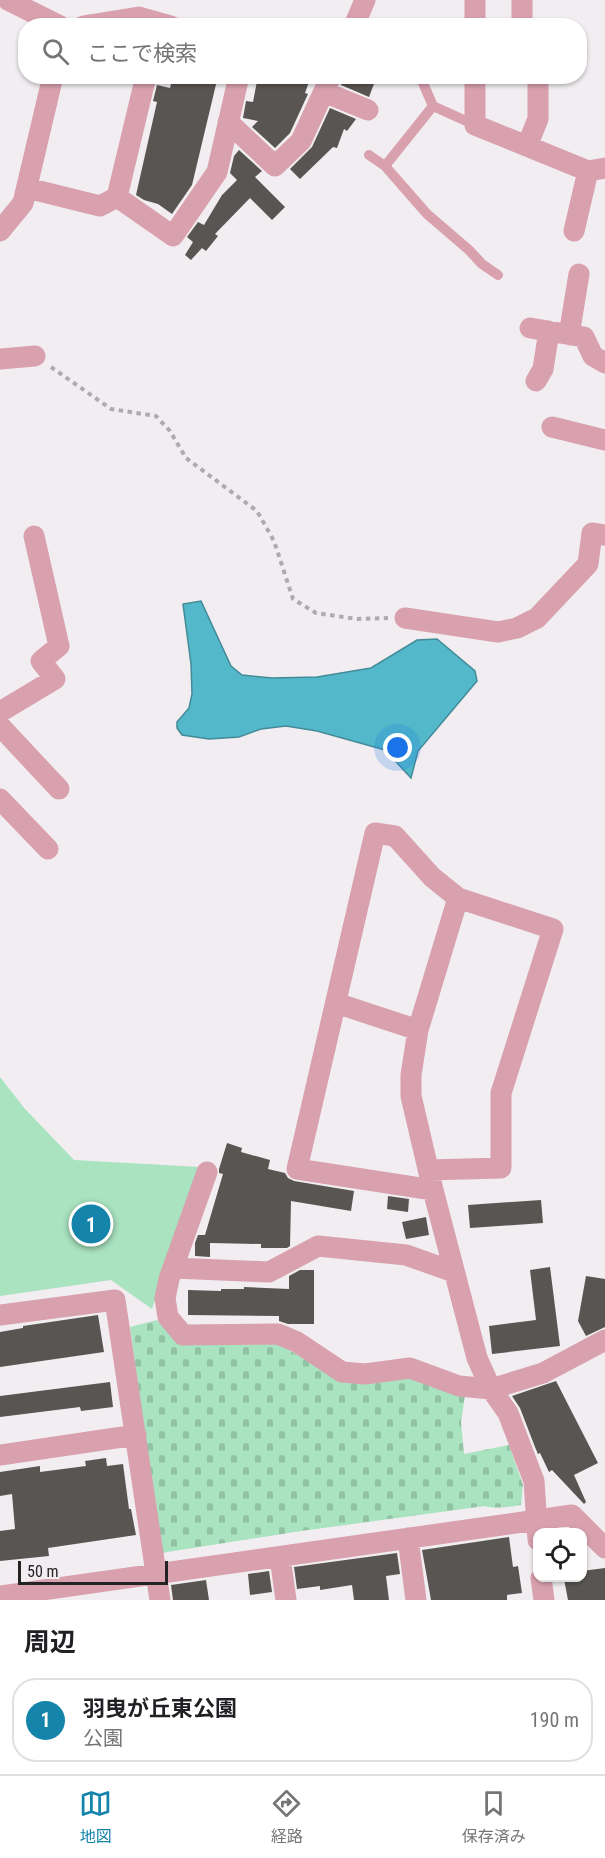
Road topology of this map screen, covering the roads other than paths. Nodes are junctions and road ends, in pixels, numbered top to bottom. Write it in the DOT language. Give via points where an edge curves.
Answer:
graph roads {
  1 [pos="8,0"];
  2 [pos="365,0"];
  3 [pos="475,0"];
  4 [pos="522,0"];
  5 [pos="44,18"];
  6 [pos="357,18"];
  7 [pos="475,18"];
  8 [pos="522,18"];
  9 [pos="51,84"];
  10 [pos="144,84"];
  11 [pos="237,84"];
  12 [pos="327,84"];
  13 [pos="423,84"];
  14 [pos="475,84"];
  15 [pos="538,84"];
  16 [pos="433,106"];
  17 [pos="368,110"];
  18 [pos="228,122"];
  19 [pos="475,124"];
  20 [pos="526,146"];
  21 [pos="369,154"];
  22 [pos="385,165"];
  23 [pos="597,169"];
  24 [pos="27,188"];
  25 [pos="117,197"];
  26 [pos="0,231"];
  27 [pos="574,231"];
  28 [pos="579,274"];
  29 [pos="498,275"];
  30 [pos="549,331"];
  31 [pos="35,356"];
  32 [pos="0,359"];
  33 [pos="605,363"];
  34 [pos="536,381"];
  35 [pos="552,427"];
  36 [pos="605,440"];
  37 [pos="605,535"];
  38 [pos="34,536"];
  39 [pos="405,618"];
  40 [pos="0,712"];
  41 [pos="0,726"];
  42 [pos="59,789"];
  43 [pos="0,799"];
  44 [pos="48,849"];
  45 [pos="458,898"];
  46 [pos="336,1003"];
  47 [pos="418,1030"];
  48 [pos="207,1172"];
  49 [pos="430,1180"];
  50 [pos="173,1268"];
  51 [pos="454,1272"];
  52 [pos="0,1315"];
  53 [pos="605,1340"];
  54 [pos="491,1389"];
  55 [pos="136,1435"];
  56 [pos="0,1455"];
  57 [pos="536,1528"];
  58 [pos="541,1528"];
  59 [pos="585,1528"];
  60 [pos="533,1530"];
  61 [pos="587,1530"];
  62 [pos="408,1538"];
  63 [pos="605,1548"];
  64 [pos="280,1557"];
  65 [pos="157,1574"];
  66 [pos="542,1582"];
  67 [pos="0,1596"];
  68 [pos="30,1596"];
  69 [pos="160,1600"];
  70 [pos="286,1600"];
  71 [pos="416,1600"];
  72 [pos="544,1600"];
  1 -- 5 [label="street"];
  2 -- 6 [label="street"];
  3 -- 7 [label="street"];
  4 -- 8 [label="street"];
  9 -- 24 [label="street"];
  10 -- 25 [label="street"];
  11 -- 18 [label="street"];
  12 -- 17 [label="street"];
  12 -- 18 [label="street" via="301,141 275,166"];
  13 -- 16 [label="lane"];
  14 -- 19 [label="street"];
  15 -- 20 [label="street" via="538,119"];
  16 -- 19 [label="lane"];
  16 -- 22 [label="lane"];
  18 -- 25 [label="street" via="217,172 173,236"];
  19 -- 20 [label="street"];
  20 -- 23 [label="street"];
  21 -- 22 [label="lane"];
  22 -- 29 [label="lane" via="428,214"];
  23 -- 27 [label="street"];
  24 -- 25 [label="street" via="100,206"];
  24 -- 26 [label="street" via="23,203"];
  28 -- 30 [label="street"];
  30 -- 33 [label="street" via="584,337 593,356"];
  30 -- 34 [label="street" via="543,369"];
  31 -- 32 [label="street"];
  35 -- 36 [label="street"];
  37 -- 39 [label="street" via="592,532 588,564 537,618 517,628 498,632"];
  38 -- 40 [label="street" via="59,646 41,661 55,679"];
  41 -- 42 [label="street"];
  43 -- 44 [label="street"];
  45 -- 46 [label="street" via="432,877 396,836 375,833"];
  45 -- 47 [label="street"];
  45 -- 49 [label="street" via="553,929 501,1093 501,1168"];
  46 -- 47 [label="street"];
  46 -- 49 [label="street" via="297,1169"];
  47 -- 49 [label="street" via="411,1096"];
  48 -- 50 [label="street"];
  49 -- 51 [label="street"];
  50 -- 51 [label="street" via="268,1272 318,1246 406,1255"];
  50 -- 54 [label="street" via="165,1298 168,1317 183,1335 278,1334 342,1372 365,1374 410,1368 459,1386"];
  51 -- 54 [label="street" via="477,1358"];
  52 -- 55 [label="street" via="115,1300"];
  53 -- 54 [label="street" via="543,1373"];
  54 -- 57 [label="street" via="508,1413 534,1480"];
  55 -- 56 [label="street"];
  55 -- 65 [label="street"];
  58 -- 59 [label="street" via="572,1515"];
  60 -- 62 [label="street"];
  61 -- 63 [label="street"];
  62 -- 64 [label="street"];
  62 -- 71 [label="street"];
  64 -- 65 [label="street"];
  64 -- 70 [label="street"];
  65 -- 68 [label="street"];
  65 -- 69 [label="street"];
  66 -- 72 [label="street"];
  67 -- 68 [label="street"];
}
